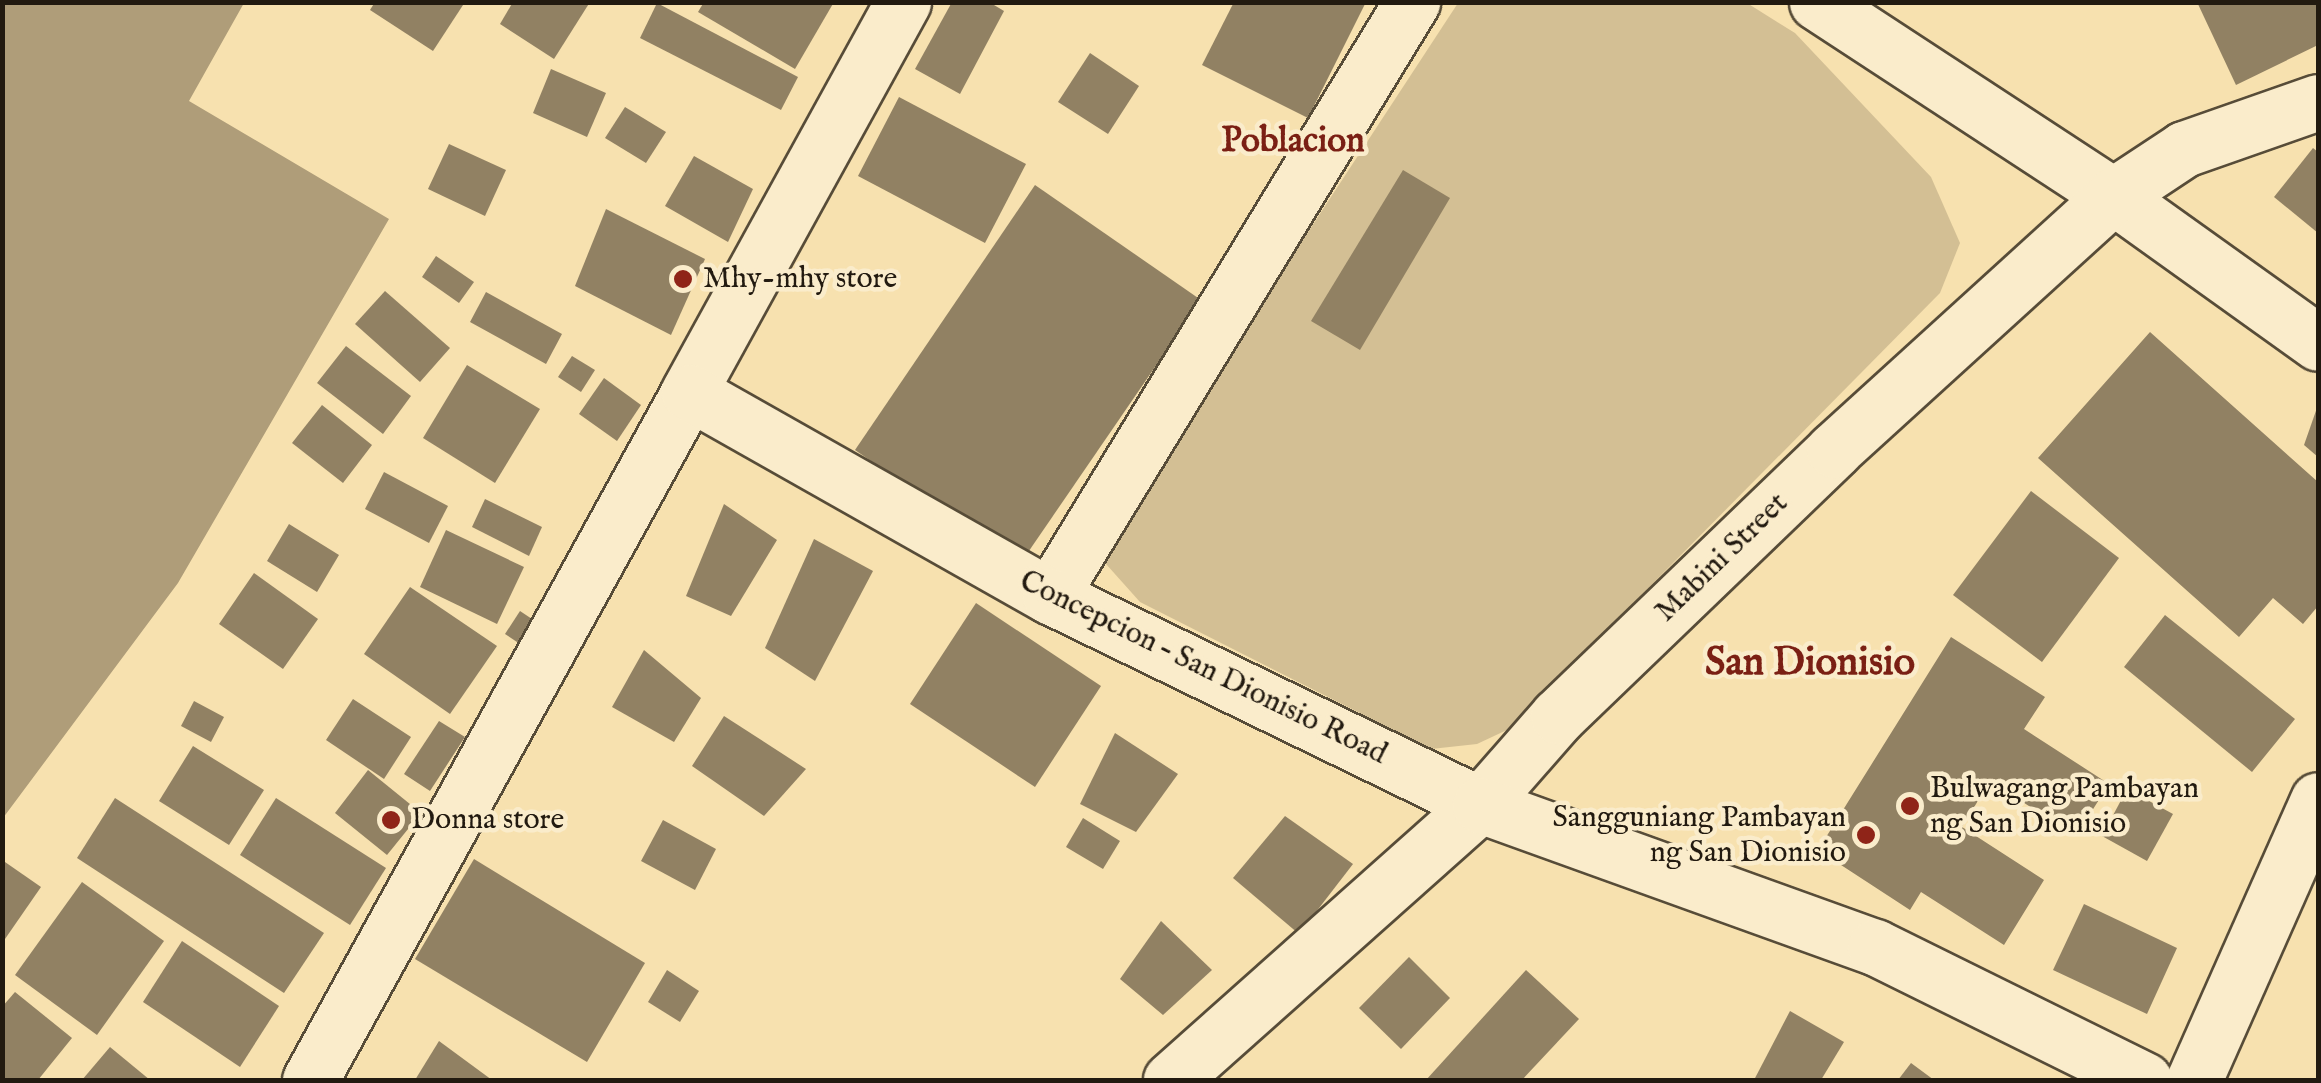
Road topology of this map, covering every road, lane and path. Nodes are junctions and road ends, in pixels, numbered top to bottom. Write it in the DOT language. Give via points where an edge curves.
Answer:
graph roads {
  1 [pos="903,2"];
  2 [pos="1412,2"];
  3 [pos="1817,2"];
  4 [pos="2318,102"];
  5 [pos="2113,196"];
  6 [pos="2318,343"];
  7 [pos="689,392"];
  8 [pos="1050,596"];
  9 [pos="2318,800"];
  10 [pos="1480,804"];
  11 [pos="310,1080"];
  12 [pos="1171,1080"];
  13 [pos="2144,1080"];
  14 [pos="2194,1080"];
  1 -- 7 [label="street"];
  2 -- 8 [label="street"];
  3 -- 5 [label="street"];
  4 -- 5 [label="street, Mabini Street" via="2184,149"];
  5 -- 6 [label="street"];
  5 -- 10 [label="street, Mabini Street" via="1834,450 1558,716"];
  7 -- 8 [label="street, Concepcion – San Dionisio Road"];
  7 -- 11 [label="street"];
  8 -- 10 [label="street, Concepcion – San Dionisio Road"];
  9 -- 14 [label="street"];
  10 -- 12 [label="street, Mabini Street"];
  10 -- 13 [label="street, Concepcion – San Dionisio Road" via="1874,947"];
}
